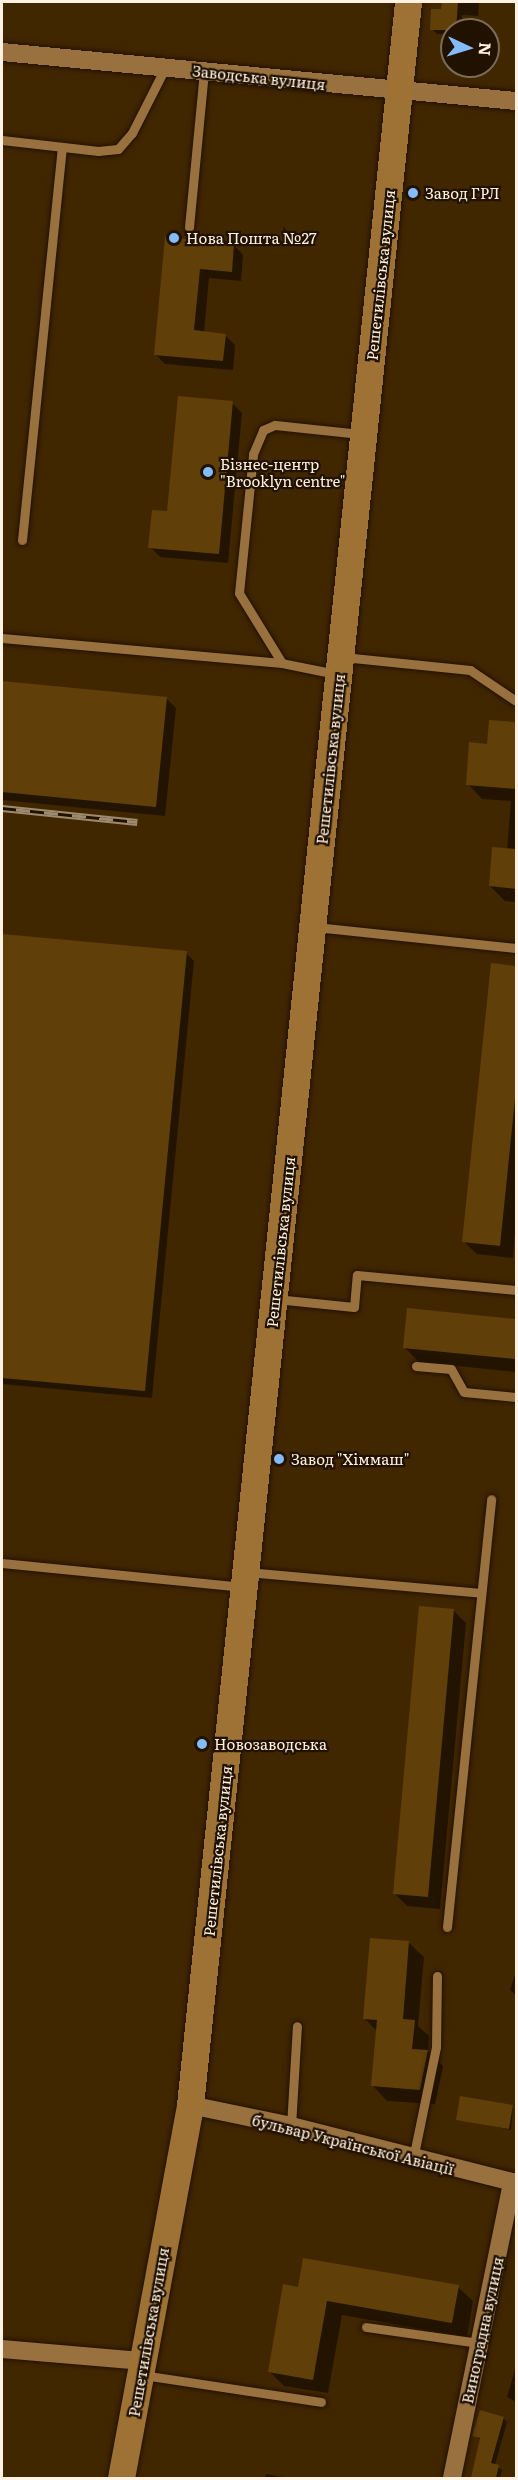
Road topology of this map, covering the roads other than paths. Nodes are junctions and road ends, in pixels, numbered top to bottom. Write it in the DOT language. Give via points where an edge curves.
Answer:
graph roads {
  1 [pos="408,2"];
  2 [pos="2,52"];
  3 [pos="165,68"];
  4 [pos="204,71"];
  5 [pos="399,90"];
  6 [pos="516,101"];
  7 [pos="2,140"];
  8 [pos="62,147"];
  9 [pos="189,227"];
  10 [pos="363,434"];
  11 [pos="22,540"];
  12 [pos="2,638"];
  13 [pos="282,663"];
  14 [pos="339,666"];
  15 [pos="516,701"];
  16 [pos="312,926"];
  17 [pos="516,948"];
  18 [pos="516,1290"];
  19 [pos="274,1299"];
  20 [pos="416,1366"];
  21 [pos="516,1397"];
  22 [pos="492,1499"];
  23 [pos="2,1563"];
  24 [pos="245,1580"];
  25 [pos="480,1593"];
  26 [pos="447,1927"];
  27 [pos="436,1977"];
  28 [pos="297,2026"];
  29 [pos="190,2105"];
  30 [pos="291,2126"];
  31 [pos="413,2158"];
  32 [pos="514,2183"];
  33 [pos="366,2327"];
  34 [pos="478,2343"];
  35 [pos="2,2349"];
  36 [pos="142,2368"];
  37 [pos="321,2402"];
  38 [pos="122,2478"];
  39 [pos="452,2478"];
  1 -- 5 [label="street, Решетилівська вулиця"];
  2 -- 3 [label="street, Заводська вулиця"];
  3 -- 4 [label="street, Заводська вулиця"];
  3 -- 8 [label="lane" via="132,133 118,149"];
  4 -- 5 [label="street, Заводська вулиця"];
  4 -- 9 [label="lane"];
  5 -- 6 [label="street, Заводська вулиця"];
  5 -- 10 [label="street, Решетилівська вулиця"];
  7 -- 8 [label="lane"];
  8 -- 11 [label="lane"];
  10 -- 13 [label="lane" via="275,425 263,430 257,439 239,593"];
  10 -- 14 [label="street, Решетилівська вулиця"];
  12 -- 13 [label="lane"];
  13 -- 14 [label="lane"];
  14 -- 15 [label="lane" via="470,670"];
  14 -- 16 [label="street, Решетилівська вулиця"];
  16 -- 17 [label="lane"];
  16 -- 19 [label="street, Решетилівська вулиця"];
  18 -- 19 [label="lane" via="357,1275 354,1307"];
  19 -- 24 [label="street, Решетилівська вулиця"];
  20 -- 21 [label="lane" via="451,1369 464,1392"];
  22 -- 25 [label="lane"];
  23 -- 24 [label="lane"];
  24 -- 25 [label="lane"];
  24 -- 29 [label="street, Решетилівська вулиця"];
  25 -- 26 [label="lane"];
  27 -- 31 [label="lane" via="436,2047"];
  28 -- 30 [label="lane"];
  29 -- 30 [label="street, бульвар Української Авіації"];
  29 -- 36 [label="street, Решетилівська вулиця"];
  30 -- 31 [label="street, бульвар Української Авіації"];
  31 -- 32 [label="street, бульвар Української Авіації"];
  32 -- 34 [label="street, Виноградна вулиця"];
  33 -- 34 [label="lane"];
  34 -- 39 [label="street, Виноградна вулиця"];
  35 -- 36 [label="street"];
  36 -- 37 [label="lane"];
  36 -- 38 [label="street, Решетилівська вулиця"];
}
